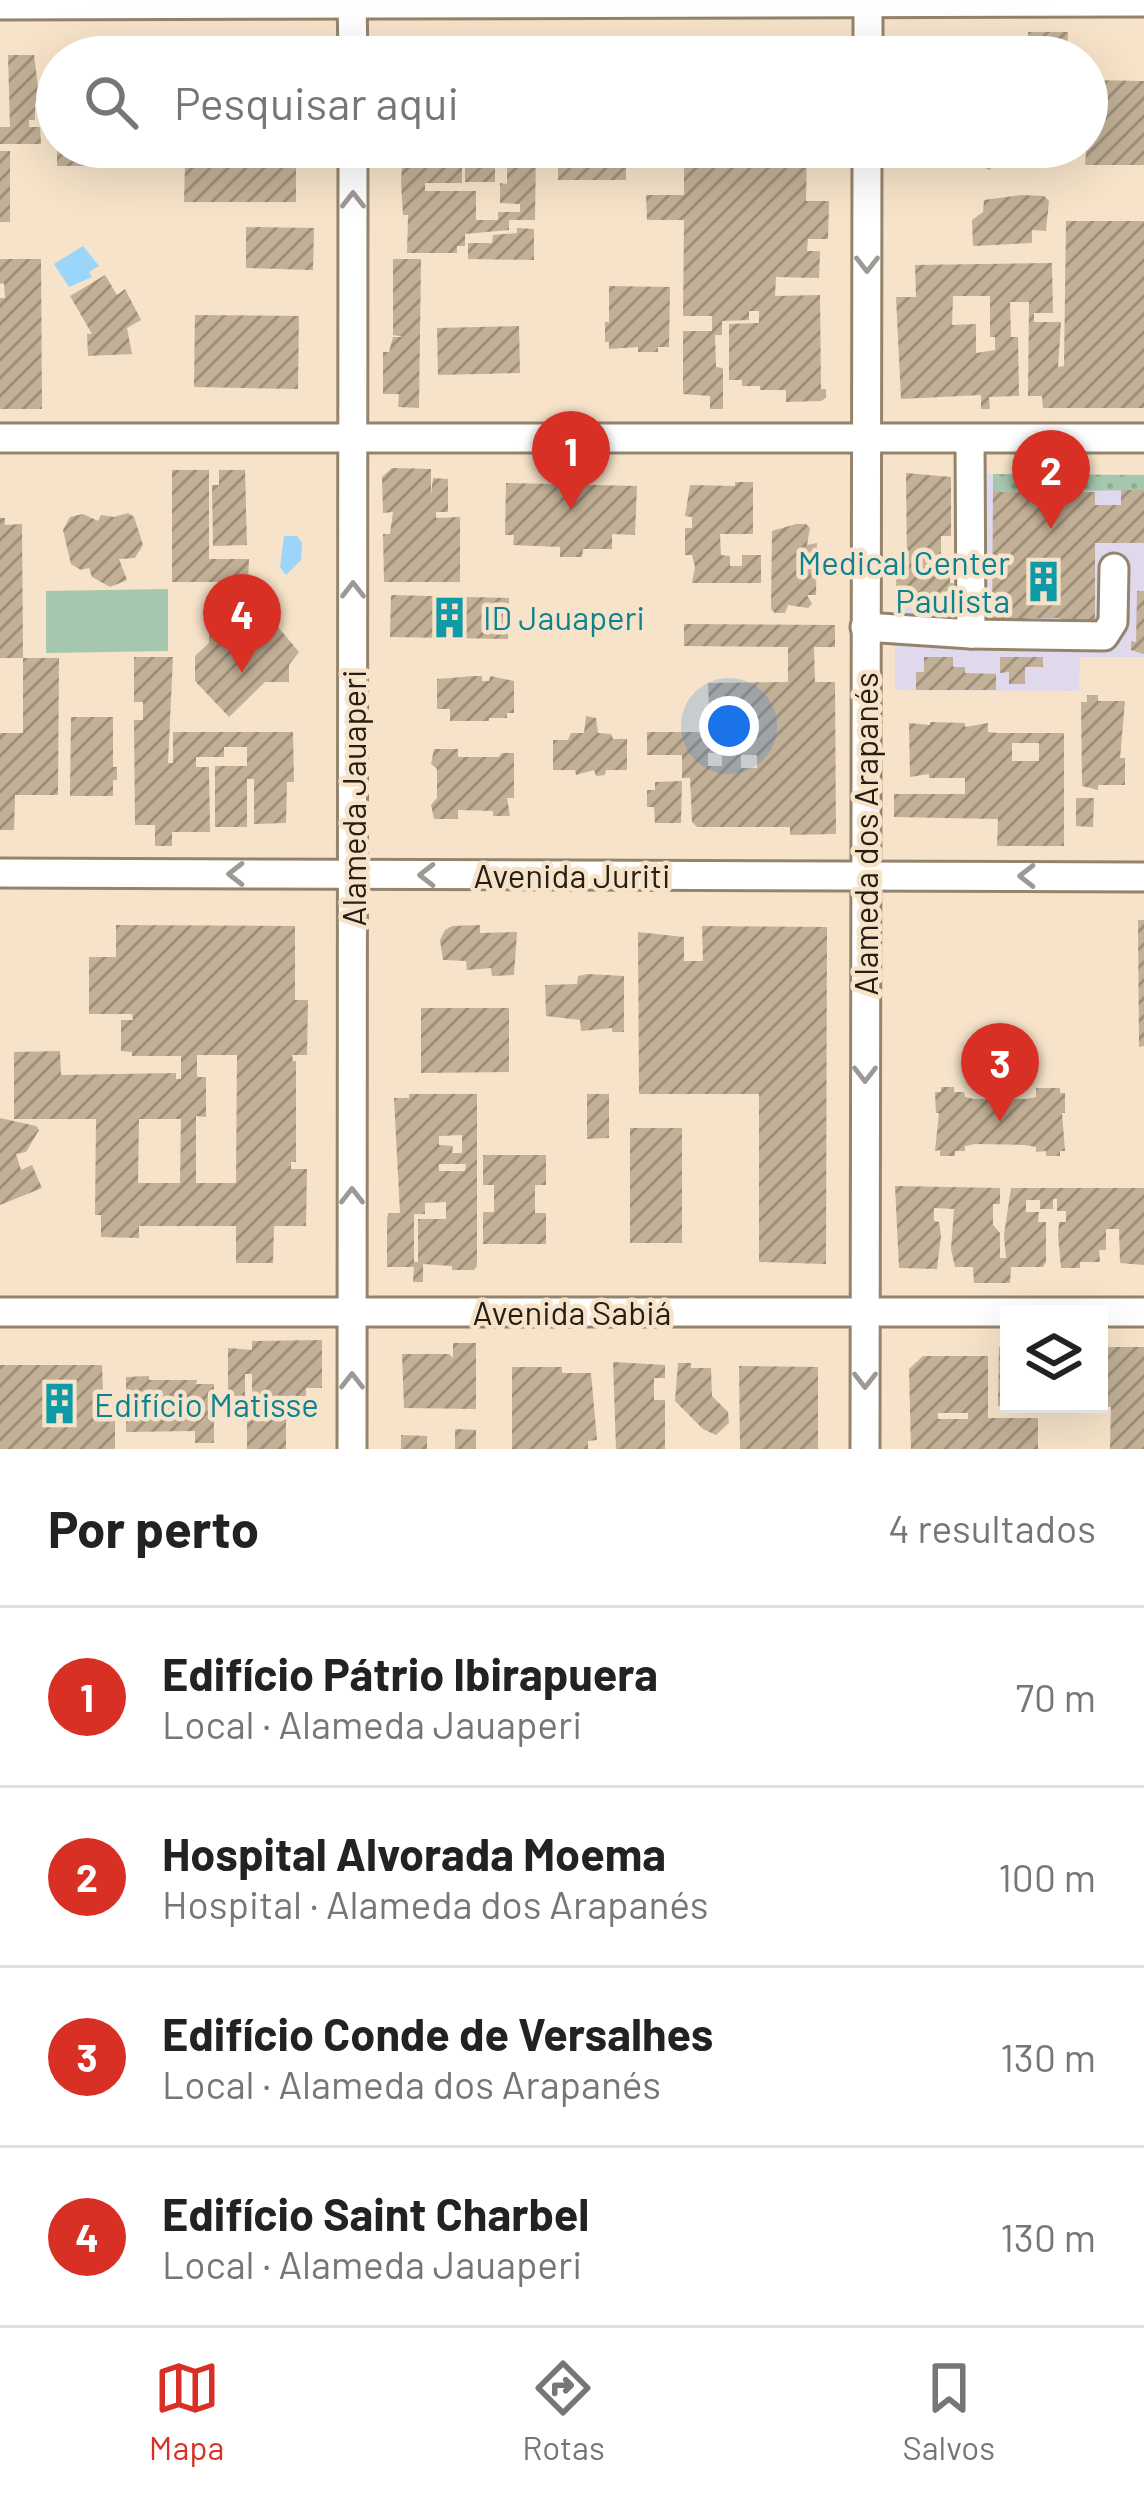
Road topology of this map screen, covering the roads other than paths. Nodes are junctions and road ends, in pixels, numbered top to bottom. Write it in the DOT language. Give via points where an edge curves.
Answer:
graph roads {
  1 [pos="352,2"];
  2 [pos="868,2"];
  3 [pos="1144,2"];
  4 [pos="0,4"];
  5 [pos="352,36"];
  6 [pos="868,36"];
  7 [pos="353,168"];
  8 [pos="867,168"];
  9 [pos="0,438"];
  10 [pos="1144,438"];
  11 [pos="354,439"];
  12 [pos="866,439"];
  13 [pos="970,439"];
  14 [pos="1114,568"];
  15 [pos="865,628"];
  16 [pos="971,634"];
  17 [pos="0,873"];
  18 [pos="352,875"];
  19 [pos="865,876"];
  20 [pos="1144,877"];
  21 [pos="865,1311"];
  22 [pos="0,1312"];
  23 [pos="1144,1312"];
  24 [pos="352,1313"];
  25 [pos="352,1449"];
  26 [pos="865,1449"];
  1 -- 2 [label="street"];
  1 -- 4 [label="street"];
  1 -- 5 [label="street"];
  2 -- 3 [label="street"];
  2 -- 6 [label="street"];
  11 -- 7 [label="street, Alameda Jauaperi, one-way"];
  8 -- 12 [label="street, Alameda dos Arapanés, one-way"];
  9 -- 11 [label="street"];
  10 -- 13 [label="street"];
  11 -- 12 [label="street"];
  18 -- 11 [label="street, Alameda Jauaperi, one-way"];
  12 -- 13 [label="street"];
  12 -- 15 [label="street, Alameda dos Arapanés"];
  13 -- 16 [label="street"];
  14 -- 16 [label="street" via="1113,622 1104,636"];
  15 -- 16 [label="street"];
  15 -- 19 [label="street, Alameda dos Arapanés"];
  18 -- 17 [label="street, Avenida Juriti, one-way"];
  19 -- 18 [label="street, Avenida Juriti, one-way"];
  24 -- 18 [label="street, Alameda Jauaperi, one-way"];
  20 -- 19 [label="street, Avenida Juriti, one-way"];
  19 -- 21 [label="street, Alameda dos Arapanés, one-way"];
  21 -- 23 [label="street, Avenida Sabiá"];
  21 -- 24 [label="street, Avenida Sabiá"];
  21 -- 26 [label="street, Alameda dos Arapanés, one-way"];
  22 -- 24 [label="street, Avenida Sabiá"];
  25 -- 24 [label="street, Alameda Jauaperi, one-way"];
}
